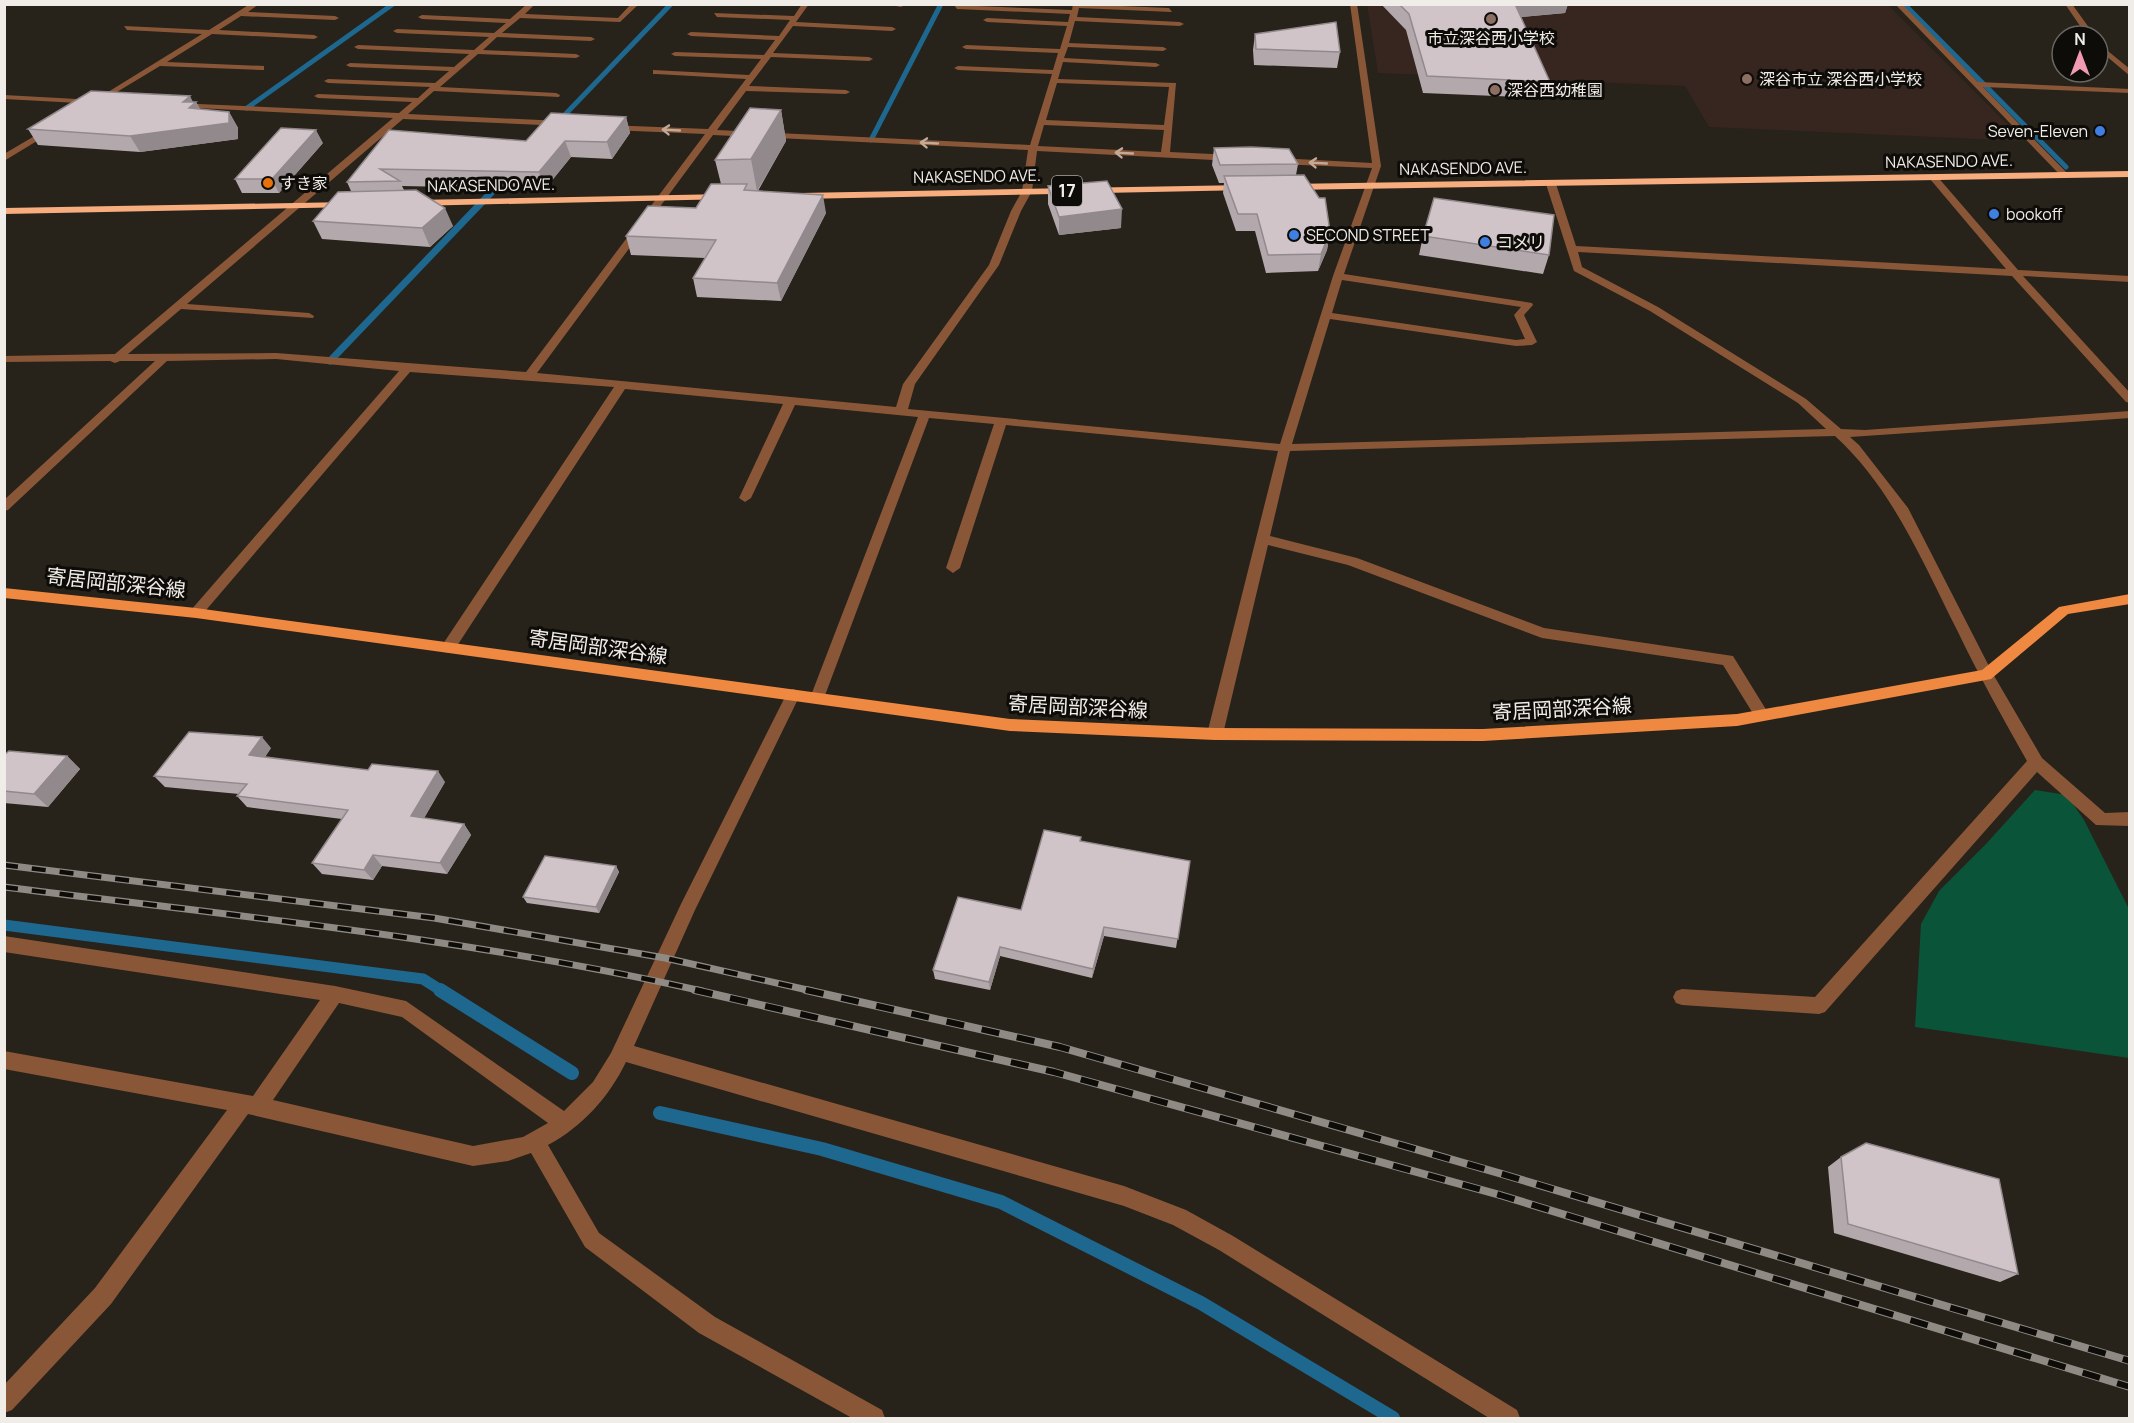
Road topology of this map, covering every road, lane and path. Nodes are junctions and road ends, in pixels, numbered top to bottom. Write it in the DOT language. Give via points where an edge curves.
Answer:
graph roads {
  1 [pos="256,4"];
  2 [pos="532,4"];
  3 [pos="636,4"];
  4 [pos="806,4"];
  5 [pos="889,4"];
  6 [pos="1353,4"];
  7 [pos="1898,4"];
  8 [pos="2068,4"];
  9 [pos="901,5"];
  10 [pos="957,7"];
  11 [pos="1169,10"];
  12 [pos="1074,13"];
  13 [pos="240,14"];
  14 [pos="717,15"];
  15 [pos="422,17"];
  16 [pos="335,18"];
  17 [pos="516,18"];
  18 [pos="987,20"];
  19 [pos="794,21"];
  20 [pos="1180,24"];
  21 [pos="2082,24"];
  22 [pos="127,28"];
  23 [pos="892,29"];
  24 [pos="397,31"];
  25 [pos="212,32"];
  26 [pos="691,34"];
  27 [pos="496,35"];
  28 [pos="314,37"];
  29 [pos="782,38"];
  30 [pos="591,39"];
  31 [pos="358,47"];
  32 [pos="966,47"];
  33 [pos="1064,48"];
  34 [pos="1163,49"];
  35 [pos="476,52"];
  36 [pos="675,54"];
  37 [pos="576,56"];
  38 [pos="768,56"];
  39 [pos="2110,56"];
  40 [pos="869,59"];
  41 [pos="1060,60"];
  42 [pos="159,64"];
  43 [pos="350,65"];
  44 [pos="1156,65"];
  45 [pos="261,68"];
  46 [pos="958,68"];
  47 [pos="455,69"];
  48 [pos="656,72"];
  49 [pos="2130,74"];
  50 [pos="1055,76"];
  51 [pos="752,77"];
  52 [pos="328,81"];
  53 [pos="1977,84"];
  54 [pos="435,87"];
  55 [pos="743,88"];
  56 [pos="2130,91"];
  57 [pos="846,92"];
  58 [pos="556,95"];
  59 [pos="318,96"];
  60 [pos="4,97"];
  61 [pos="419,100"];
  62 [pos="96,102"];
  63 [pos="120,103"];
  64 [pos="166,105"];
  65 [pos="76,114"];
  66 [pos="400,116"];
  67 [pos="1041,122"];
  68 [pos="568,124"];
  69 [pos="604,126"];
  70 [pos="56,127"];
  71 [pos="1168,128"];
  72 [pos="711,132"];
  73 [pos="1033,148"];
  74 [pos="1165,155"];
  75 [pos="4,158"];
  76 [pos="1248,159"];
  77 [pos="1272,160"];
  78 [pos="1377,166"];
  79 [pos="2130,174"];
  80 [pos="2066,176"];
  81 [pos="1933,177"];
  82 [pos="1551,184"];
  83 [pos="1370,186"];
  84 [pos="1027,191"];
  85 [pos="790,196"];
  86 [pos="742,197"];
  87 [pos="659,199"];
  88 [pos="367,204"];
  89 [pos="402,204"];
  90 [pos="297,206"];
  91 [pos="4,211"];
  92 [pos="1573,249"];
  93 [pos="2014,272"];
  94 [pos="1338,276"];
  95 [pos="2130,279"];
  96 [pos="178,306"];
  97 [pos="1326,315"];
  98 [pos="309,316"];
  99 [pos="163,358"];
  100 [pos="4,359"];
  101 [pos="115,360"];
  102 [pos="406,368"];
  103 [pos="529,376"];
  104 [pos="622,384"];
  105 [pos="790,400"];
  106 [pos="2130,400"];
  107 [pos="901,411"];
  108 [pos="925,413"];
  109 [pos="2130,414"];
  110 [pos="1002,421"];
  111 [pos="1839,433"];
  112 [pos="1285,448"];
  113 [pos="745,498"];
  114 [pos="4,507"];
  115 [pos="1263,539"];
  116 [pos="953,568"];
  117 [pos="4,593"];
  118 [pos="2130,598"];
  119 [pos="196,613"];
  120 [pos="448,648"];
  121 [pos="1986,675"];
  122 [pos="793,694"];
  123 [pos="817,698"];
  124 [pos="1762,716"];
  125 [pos="1215,734"];
  126 [pos="2036,762"];
  127 [pos="2130,819"];
  128 [pos="4,944"];
  129 [pos="334,994"];
  130 [pos="1682,997"];
  131 [pos="622,1052"];
  132 [pos="4,1060"];
  133 [pos="250,1105"];
  134 [pos="565,1124"];
  135 [pos="536,1143"];
  136 [pos="4,1402"];
  137 [pos="874,1419"];
  138 [pos="1509,1419"];
  1 -- 13 [label="street"];
  2 -- 17 [label="street"];
  3 -- 17 [label="street" via="620,20"];
  4 -- 19 [label="street"];
  5 -- 9 [label="street"];
  6 -- 78 [label="street"];
  7 -- 53 [label="street"];
  8 -- 21 [label="street"];
  10 -- 12 [label="street"];
  11 -- 12 [label="street"];
  12 -- 18 [label="street"];
  12 -- 20 [label="street"];
  12 -- 33 [label="street"];
  13 -- 16 [label="street"];
  13 -- 25 [label="street"];
  14 -- 19 [label="street"];
  15 -- 17 [label="street"];
  17 -- 27 [label="street"];
  19 -- 23 [label="street"];
  19 -- 29 [label="street"];
  22 -- 25 [label="street"];
  24 -- 27 [label="street"];
  25 -- 28 [label="street"];
  25 -- 42 [label="street"];
  26 -- 29 [label="street"];
  27 -- 30 [label="street"];
  27 -- 35 [label="street"];
  29 -- 38 [label="street"];
  31 -- 35 [label="street"];
  32 -- 33 [label="street"];
  33 -- 34 [label="street"];
  33 -- 41 [label="street"];
  35 -- 37 [label="street"];
  35 -- 47 [label="street"];
  36 -- 38 [label="street"];
  38 -- 40 [label="street"];
  38 -- 51 [label="street"];
  39 -- 49 [label="street"];
  41 -- 44 [label="street"];
  41 -- 50 [label="street"];
  42 -- 45 [label="street"];
  42 -- 62 [label="street"];
  43 -- 47 [label="street"];
  46 -- 50 [label="street"];
  47 -- 54 [label="street"];
  48 -- 51 [label="street"];
  50 -- 67 [label="street"];
  50 -- 71 [label="street" via="1173,85"];
  51 -- 55 [label="street"];
  52 -- 54 [label="street"];
  53 -- 56 [label="street"];
  53 -- 80 [label="street"];
  54 -- 58 [label="street"];
  54 -- 61 [label="street"];
  55 -- 57 [label="street"];
  55 -- 72 [label="street"];
  59 -- 61 [label="street"];
  60 -- 62 [label="street"];
  61 -- 66 [label="street"];
  62 -- 63 [label="street"];
  62 -- 65 [label="street"];
  64 -- 66 [label="street"];
  66 -- 68 [label="street"];
  66 -- 90 [label="street"];
  67 -- 71 [label="street"];
  67 -- 73 [label="street"];
  72 -- 69 [label="street, one-way"];
  70 -- 75 [label="street"];
  71 -- 74 [label="street"];
  73 -- 72 [label="street, one-way"];
  72 -- 87 [label="street"];
  74 -- 73 [label="street, one-way"];
  73 -- 84 [label="street"];
  74 -- 76 [label="street"];
  78 -- 77 [label="street, one-way"];
  78 -- 83 [label="street"];
  79 -- 80 [label="highway, NAKASENDO AVE. / 17"];
  80 -- 81 [label="highway, NAKASENDO AVE. / 17"];
  81 -- 82 [label="highway, NAKASENDO AVE. / 17"];
  81 -- 93 [label="street"];
  82 -- 83 [label="highway, NAKASENDO AVE. / 17"];
  82 -- 92 [label="street"];
  83 -- 84 [label="highway, NAKASENDO AVE. / 17"];
  83 -- 94 [label="street"];
  84 -- 85 [label="highway, NAKASENDO AVE. / 17"];
  84 -- 107 [label="street" via="994,265 909,384"];
  86 -- 87 [label="highway, NAKASENDO AVE."];
  87 -- 89 [label="highway, NAKASENDO AVE."];
  87 -- 103 [label="street"];
  88 -- 90 [label="highway"];
  90 -- 91 [label="highway"];
  90 -- 96 [label="street"];
  92 -- 93 [label="street"];
  92 -- 111 [label="street" via="1578,269 1654,309 1747,366 1802,401"];
  93 -- 95 [label="street"];
  93 -- 106 [label="street"];
  94 -- 97 [label="street"];
  94 -- 97 [label="street" via="1528,305 1519,315 1532,342 1516,343"];
  96 -- 98 [label="street"];
  96 -- 101 [label="street"];
  97 -- 112 [label="street"];
  99 -- 101 [label="street"];
  99 -- 102 [label="street" via="276,356"];
  99 -- 114 [label="street"];
  100 -- 101 [label="street"];
  102 -- 103 [label="street"];
  102 -- 119 [label="street"];
  103 -- 104 [label="street"];
  104 -- 105 [label="street"];
  104 -- 120 [label="street"];
  105 -- 107 [label="street"];
  105 -- 113 [label="street"];
  107 -- 108 [label="street"];
  108 -- 110 [label="street"];
  108 -- 123 [label="street"];
  109 -- 111 [label="street"];
  110 -- 112 [label="street"];
  110 -- 116 [label="street"];
  111 -- 112 [label="street"];
  111 -- 121 [label="street" via="1856,448 1902,508"];
  112 -- 115 [label="street"];
  115 -- 124 [label="street" via="1352,561 1542,633 1728,660"];
  115 -- 125 [label="street"];
  117 -- 119 [label="main road, 寄居岡部深谷線"];
  118 -- 121 [label="main road, 寄居岡部深谷線" via="2064,610"];
  119 -- 120 [label="main road, 寄居岡部深谷線"];
  120 -- 122 [label="main road, 寄居岡部深谷線"];
  121 -- 124 [label="main road, 寄居岡部深谷線"];
  121 -- 126 [label="street"];
  122 -- 123 [label="main road, 寄居岡部深谷線"];
  122 -- 131 [label="street" via="653,980"];
  123 -- 125 [label="main road, 寄居岡部深谷線" via="1010,725"];
  124 -- 125 [label="main road, 寄居岡部深谷線" via="1483,735"];
  126 -- 127 [label="street" via="2102,820"];
  126 -- 130 [label="street" via="1819,1006"];
  128 -- 129 [label="street"];
  129 -- 133 [label="street"];
  129 -- 134 [label="street" via="406,1009"];
  131 -- 134 [label="street" via="591,1100"];
  131 -- 138 [label="street" via="1124,1196 1179,1217"];
  132 -- 133 [label="street"];
  133 -- 135 [label="street" via="473,1156"];
  133 -- 136 [label="street" via="103,1296"];
  134 -- 135 [label="street"];
  135 -- 137 [label="street" via="592,1240 706,1325"];
}
